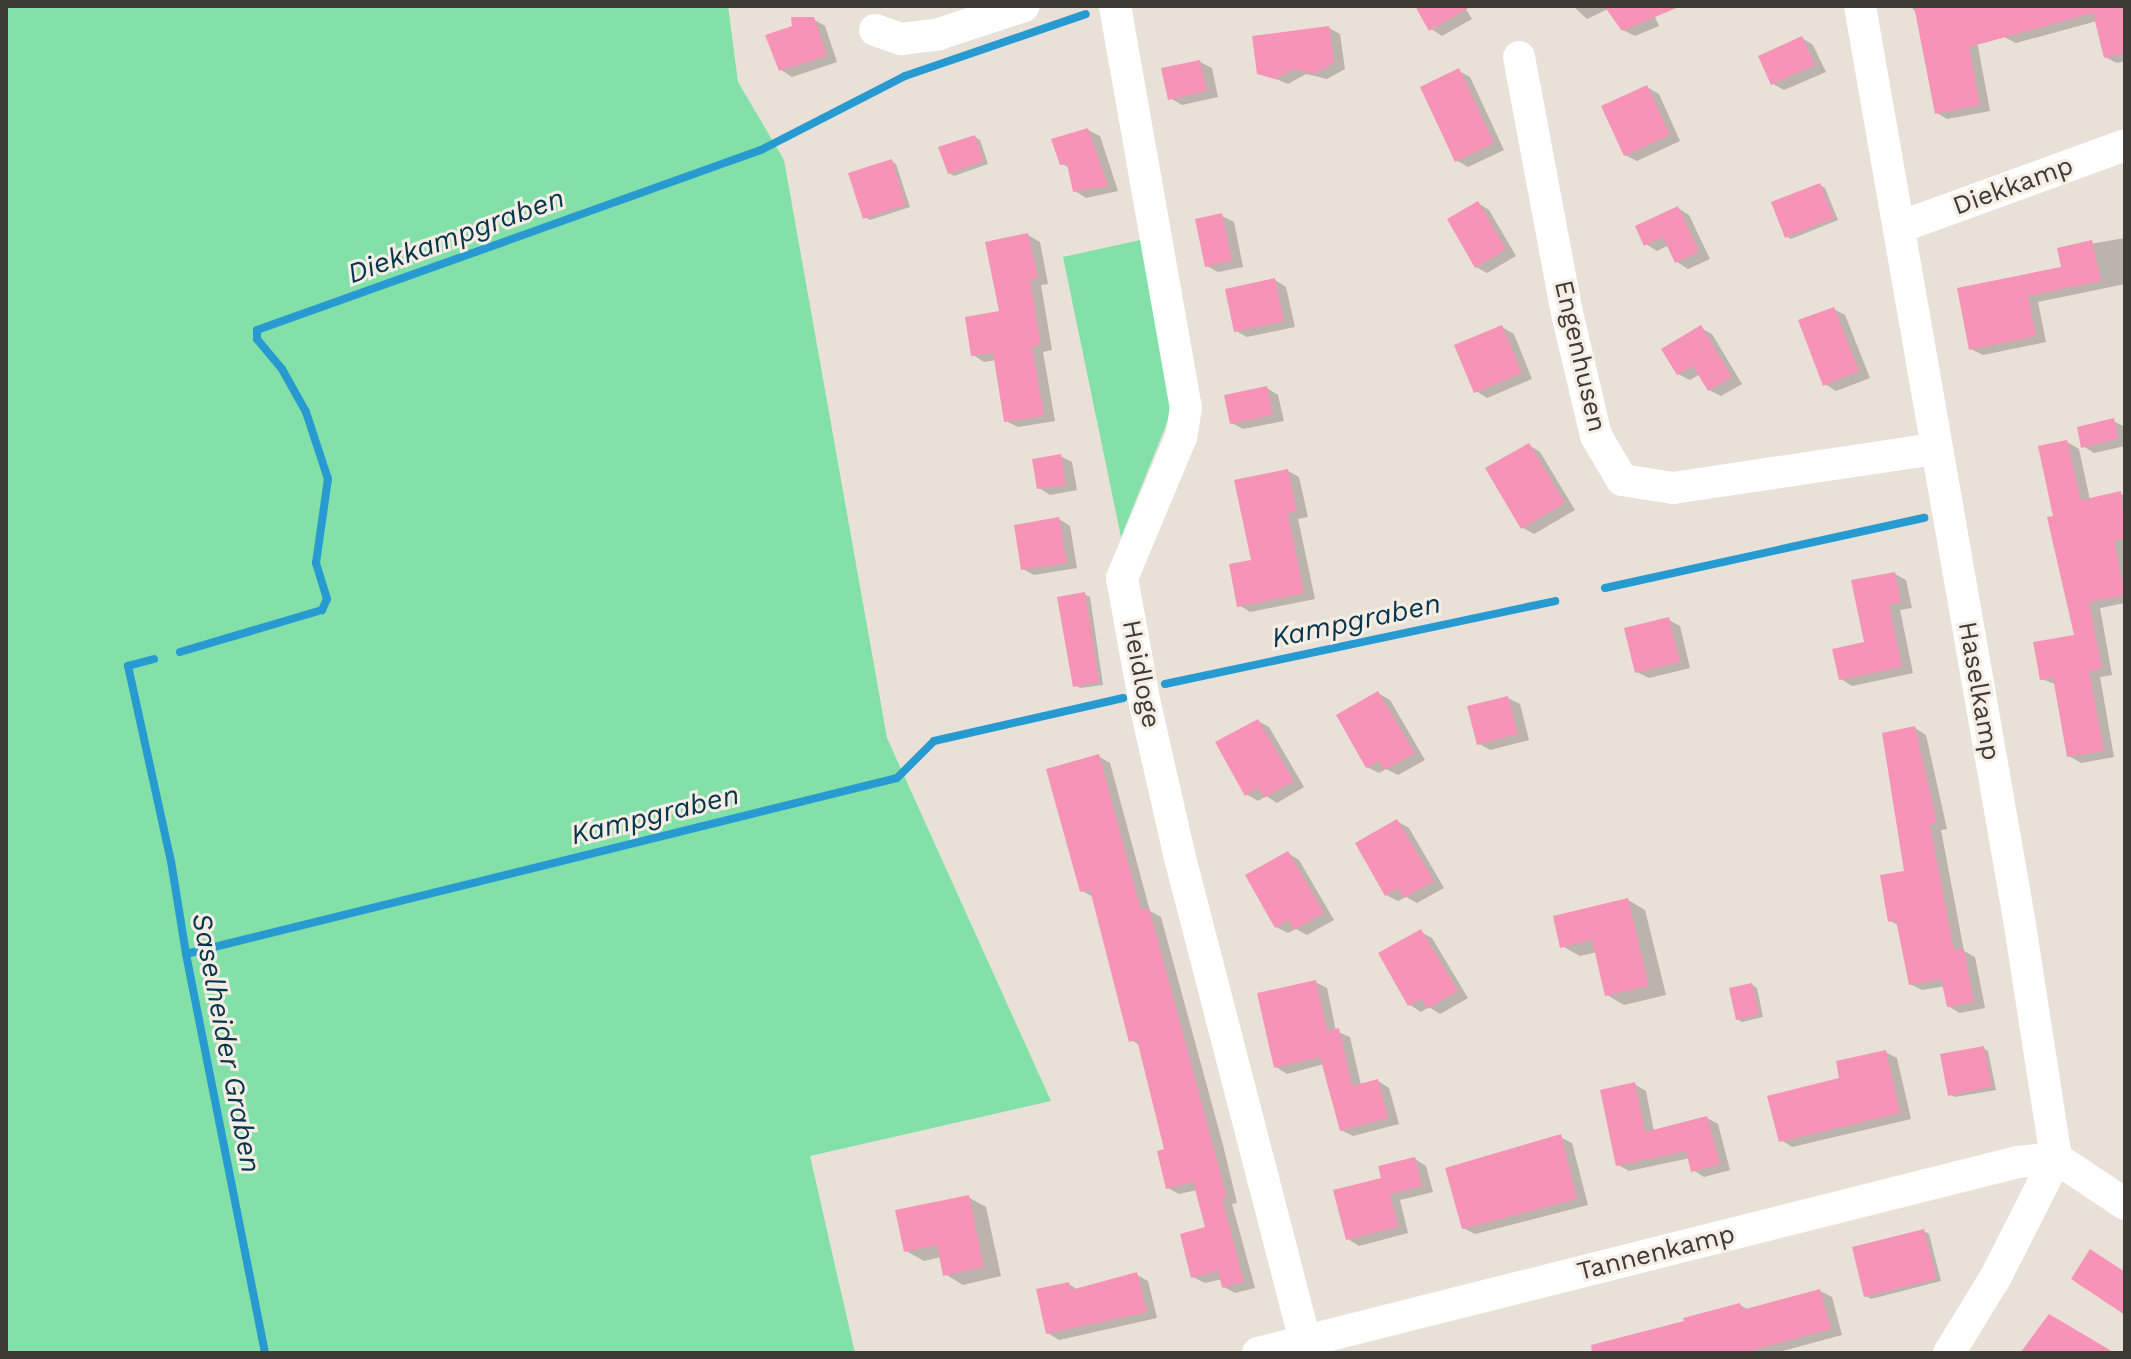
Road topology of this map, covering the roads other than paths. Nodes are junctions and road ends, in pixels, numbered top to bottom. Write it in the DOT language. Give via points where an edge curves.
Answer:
graph roads {
  1 [pos="1024,6"];
  2 [pos="1115,6"];
  3 [pos="1860,6"];
  4 [pos="875,30"];
  5 [pos="1519,57"];
  6 [pos="2125,145"];
  7 [pos="1900,227"];
  8 [pos="1935,449"];
  9 [pos="2056,1158"];
  10 [pos="2125,1204"];
  11 [pos="1305,1341"];
  12 [pos="1258,1353"];
  13 [pos="1949,1353"];
  1 -- 4 [label="street" via="939,34 901,39"];
  2 -- 11 [label="street, Heidloge" via="1186,407 1181,437 1122,578 1179,854"];
  3 -- 7 [label="street, Haselkamp"];
  5 -- 8 [label="street, Engenhusen" via="1596,436 1622,480 1673,488"];
  6 -- 7 [label="street, Diekkamp"];
  7 -- 8 [label="street, Haselkamp"];
  8 -- 9 [label="street, Haselkamp"];
  9 -- 10 [label="street"];
  9 -- 11 [label="street, Tannenkamp" via="2018,1162"];
  9 -- 13 [label="street" via="1995,1278"];
  11 -- 12 [label="street, Tannenkamp"];
}
